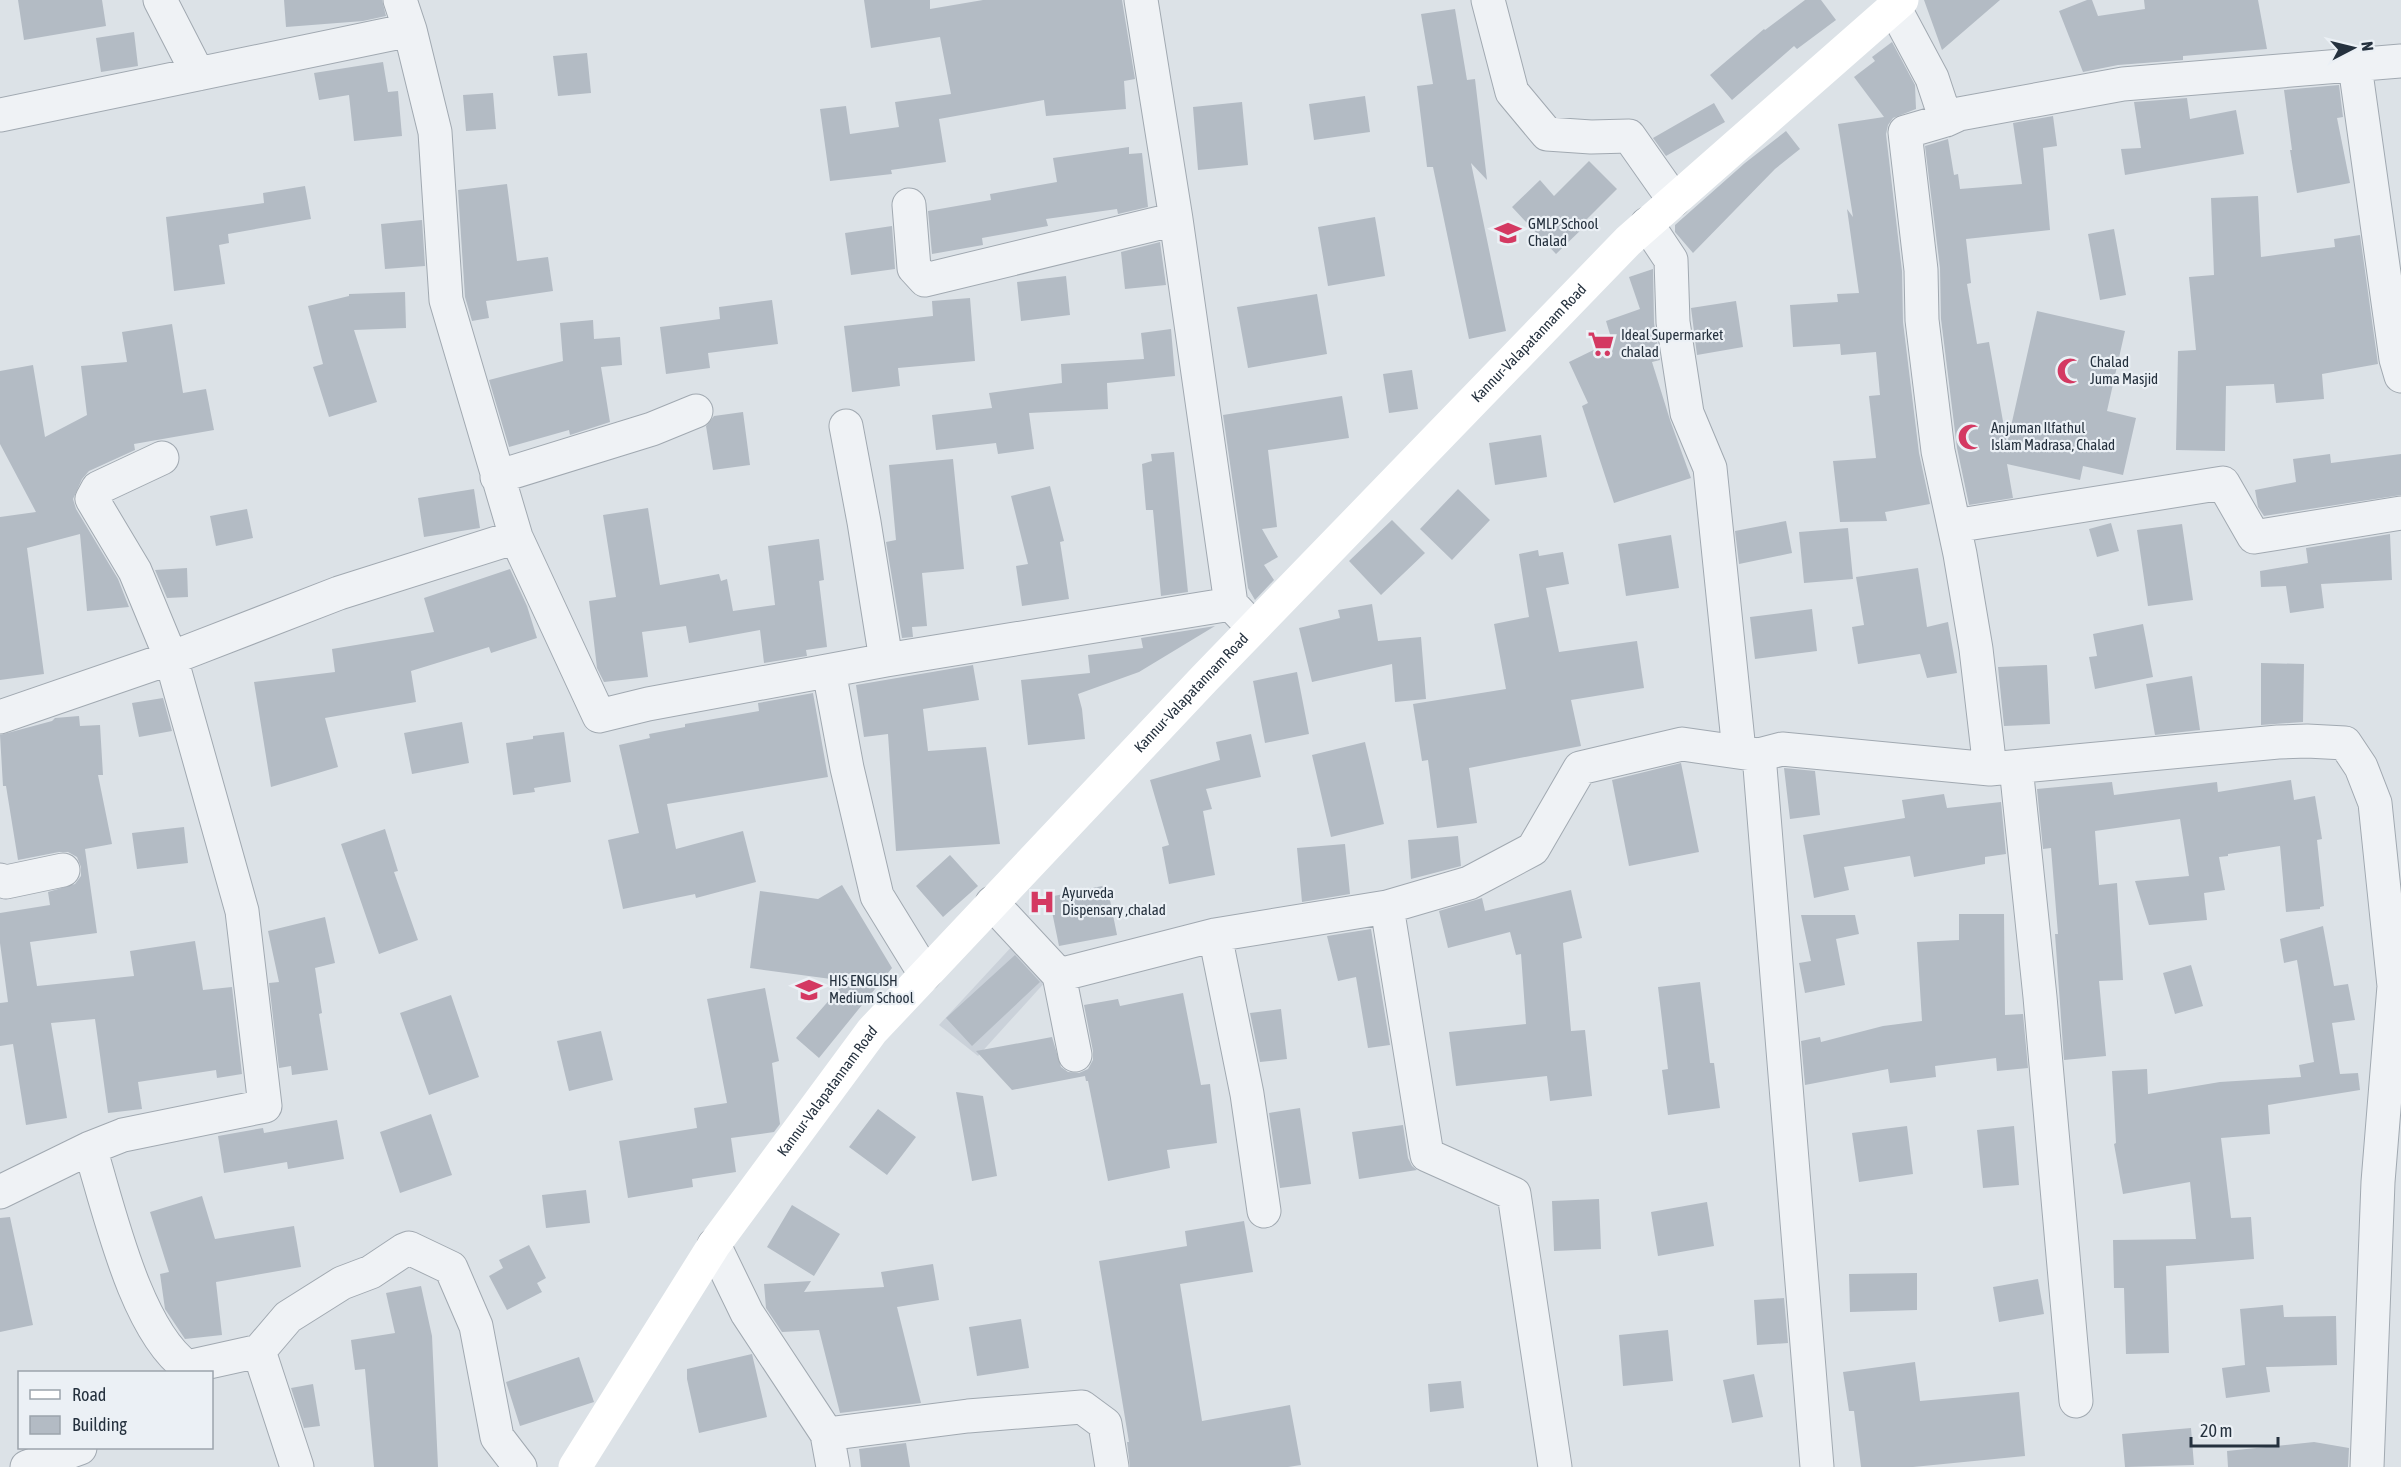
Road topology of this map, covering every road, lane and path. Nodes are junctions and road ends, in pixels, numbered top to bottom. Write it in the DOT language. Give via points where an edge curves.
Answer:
graph roads {
  1 [pos="160,0"];
  2 [pos="1141,0"];
  3 [pos="1488,0"];
  4 [pos="1898,4"];
  5 [pos="405,15"];
  6 [pos="2401,61"];
  7 [pos="2355,66"];
  8 [pos="198,74"];
  9 [pos="0,115"];
  10 [pos="1946,120"];
  11 [pos="1674,200"];
  12 [pos="909,205"];
  13 [pos="1176,219"];
  14 [pos="1647,224"];
  15 [pos="2399,364"];
  16 [pos="696,411"];
  17 [pos="846,426"];
  18 [pos="162,458"];
  19 [pos="497,477"];
  20 [pos="2401,513"];
  21 [pos="1954,526"];
  22 [pos="516,537"];
  23 [pos="1242,616"];
  24 [pos="171,658"];
  25 [pos="886,660"];
  26 [pos="829,671"];
  27 [pos="0,717"];
  28 [pos="1749,753"];
  29 [pos="2003,768"];
  30 [pos="63,870"];
  31 [pos="0,880"];
  32 [pos="992,903"];
  33 [pos="1387,907"];
  34 [pos="1215,935"];
  35 [pos="925,974"];
  36 [pos="1059,975"];
  37 [pos="2397,985"];
  38 [pos="1075,1055"];
  39 [pos="90,1148"];
  40 [pos="2389,1182"];
  41 [pos="0,1192"];
  42 [pos="1264,1211"];
  43 [pos="714,1245"];
  44 [pos="259,1351"];
  45 [pos="185,1370"];
  46 [pos="2076,1401"];
  47 [pos="827,1434"];
  48 [pos="77,1449"];
  49 [pos="27,1467"];
  50 [pos="297,1467"];
  51 [pos="520,1467"];
  52 [pos="575,1467"];
  53 [pos="833,1467"];
  54 [pos="1112,1467"];
  55 [pos="1555,1467"];
  56 [pos="1817,1467"];
  57 [pos="2367,1467"];
  1 -- 8 [label="street"];
  2 -- 13 [label="street"];
  3 -- 11 [label="street" via="1512,92 1547,134 1629,136"];
  4 -- 10 [label="street" via="1932,78"];
  4 -- 11 [label="main road, Kannur-Valapatannam Road"];
  5 -- 8 [label="street"];
  5 -- 19 [label="street" via="435,132 446,300"];
  6 -- 7 [label="street"];
  7 -- 10 [label="street" via="2123,84 1959,114"];
  7 -- 15 [label="street"];
  8 -- 9 [label="street"];
  10 -- 21 [label="street" via="1905,132 1927,363 1938,451"];
  11 -- 14 [label="main road, Kannur-Valapatannam Road"];
  12 -- 13 [label="street" via="914,268 925,280"];
  13 -- 23 [label="street"];
  14 -- 23 [label="main road, Kannur-Valapatannam Road" via="1516,355"];
  14 -- 28 [label="street" via="1671,260 1673,322 1687,413 1710,468"];
  16 -- 19 [label="street" via="652,429"];
  17 -- 25 [label="street"];
  18 -- 24 [label="street" via="98,488 92,500 135,571"];
  19 -- 22 [label="street"];
  20 -- 21 [label="street" via="2254,537 2223,483"];
  21 -- 29 [label="street"];
  22 -- 24 [label="street" via="339,593"];
  22 -- 26 [label="street" via="599,717 648,704"];
  23 -- 25 [label="street"];
  23 -- 32 [label="main road, Kannur-Valapatannam Road"];
  24 -- 27 [label="street"];
  24 -- 39 [label="street" via="242,911 266,1106 123,1135"];
  25 -- 26 [label="street"];
  26 -- 35 [label="street" via="847,768 878,896"];
  28 -- 29 [label="street" via="1782,750"];
  28 -- 33 [label="street" via="1682,744 1580,768 1533,849 1469,883"];
  28 -- 56 [label="street"];
  29 -- 37 [label="street" via="2278,742 2345,744 2361,767 2375,803"];
  29 -- 46 [label="street" via="2040,997"];
  30 -- 31 [label="street"];
  32 -- 35 [label="main road, Kannur-Valapatannam Road"];
  32 -- 36 [label="street"];
  33 -- 34 [label="street"];
  33 -- 55 [label="street" via="1427,1155 1514,1194"];
  34 -- 36 [label="street"];
  34 -- 42 [label="street" via="1247,1094"];
  35 -- 43 [label="main road, Kannur-Valapatannam Road" via="872,1031"];
  36 -- 38 [label="street"];
  37 -- 40 [label="street"];
  39 -- 41 [label="street"];
  39 -- 45 [label="street" via="127,1271 156,1332"];
  40 -- 57 [label="street"];
  43 -- 47 [label="street" via="747,1312"];
  43 -- 52 [label="main road, Kannur-Valapatannam Road"];
  44 -- 45 [label="street"];
  44 -- 50 [label="street"];
  44 -- 51 [label="street" via="288,1317 409,1248 451,1268 476,1326 497,1437"];
  47 -- 53 [label="street"];
  47 -- 54 [label="street" via="968,1416 1082,1407 1105,1424"];
  48 -- 49 [label="street"];
}
